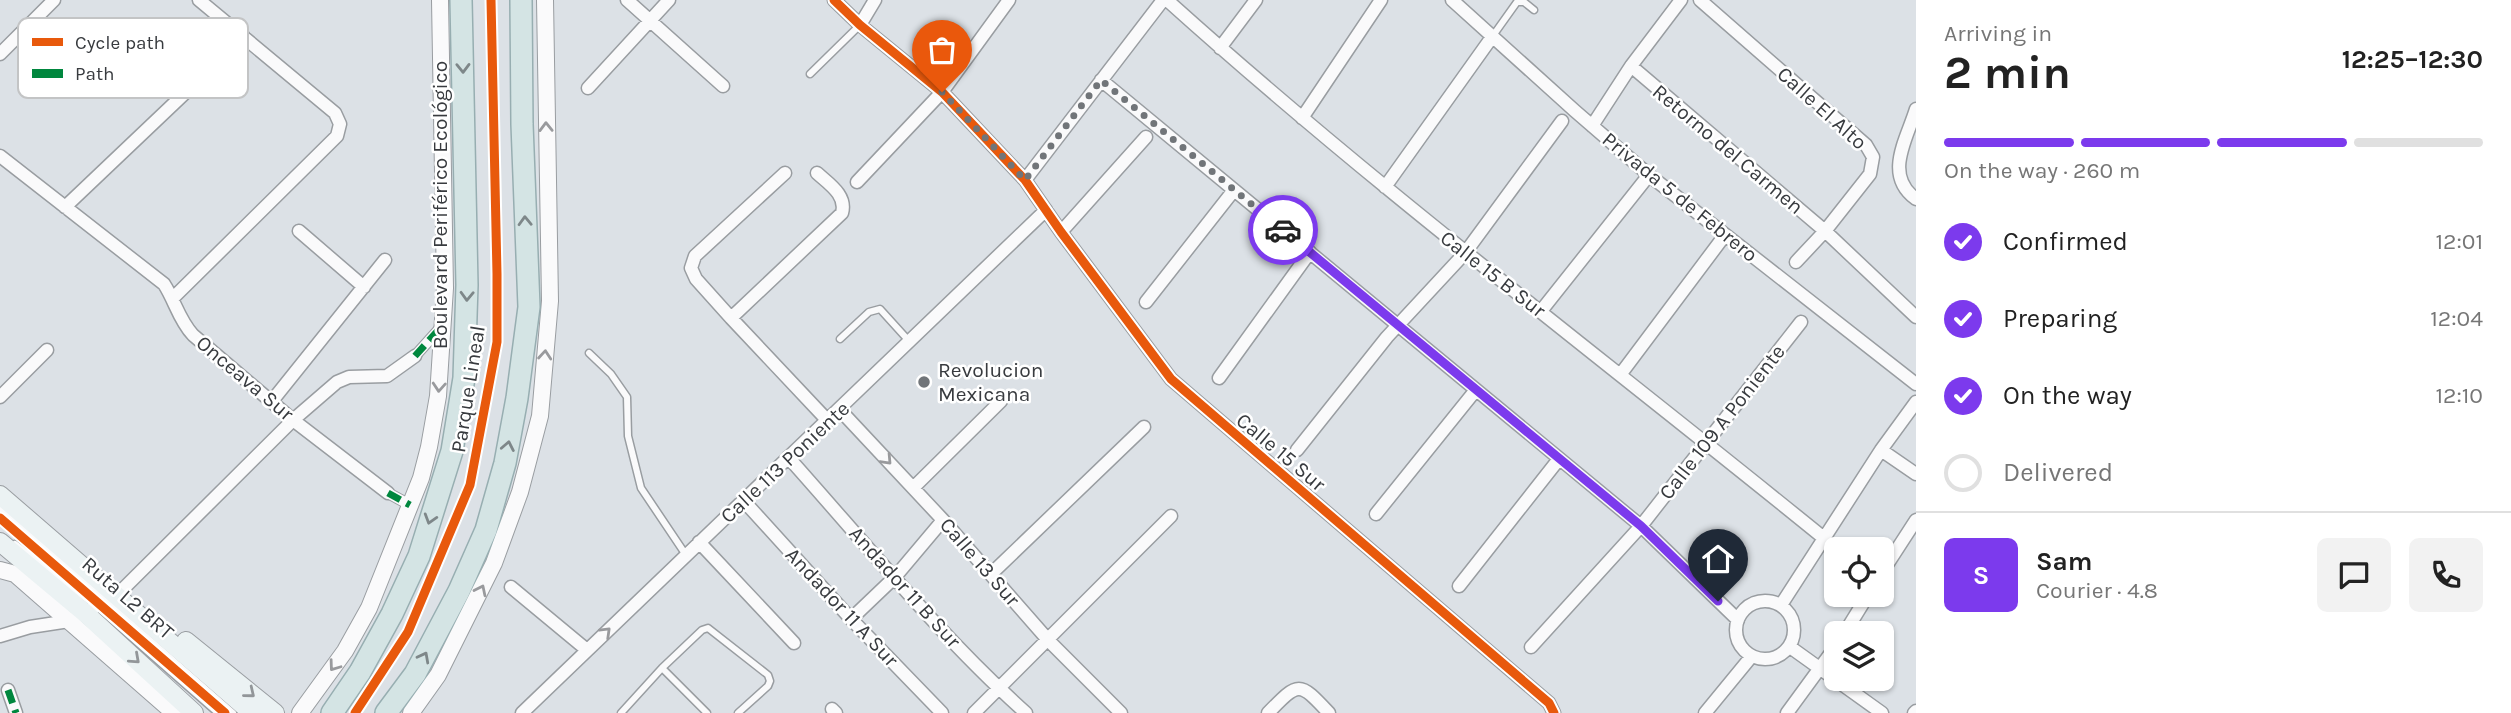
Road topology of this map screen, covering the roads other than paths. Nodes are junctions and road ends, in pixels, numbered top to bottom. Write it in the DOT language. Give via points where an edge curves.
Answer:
graph roads {
  1 [pos="199,0"];
  2 [pos="440,0"];
  3 [pos="461,0"];
  4 [pos="522,0"];
  5 [pos="545,0"];
  6 [pos="627,0"];
  7 [pos="670,0"];
  8 [pos="834,0"];
  9 [pos="875,0"];
  10 [pos="1009,0"];
  11 [pos="1165,0"];
  12 [pos="1256,0"];
  13 [pos="1381,0"];
  14 [pos="1452,0"];
  15 [pos="1681,0"];
  16 [pos="1700,0"];
  17 [pos="52,1"];
  18 [pos="1534,10"];
  19 [pos="35,18"];
  20 [pos="221,18"];
  21 [pos="651,22"];
  22 [pos="860,24"];
  23 [pos="18,36"];
  24 [pos="1492,37"];
  25 [pos="248,40"];
  26 [pos="1220,48"];
  27 [pos="0,54"];
  28 [pos="1632,66"];
  29 [pos="810,75"];
  30 [pos="1101,80"];
  31 [pos="723,86"];
  32 [pos="588,88"];
  33 [pos="942,92"];
  34 [pos="180,98"];
  35 [pos="1916,113"];
  36 [pos="1302,118"];
  37 [pos="1562,121"];
  38 [pos="1592,126"];
  39 [pos="1146,137"];
  40 [pos="0,156"];
  41 [pos="785,173"];
  42 [pos="817,173"];
  43 [pos="1649,174"];
  44 [pos="1025,180"];
  45 [pos="857,182"];
  46 [pos="1385,187"];
  47 [pos="1234,190"];
  48 [pos="1916,199"];
  49 [pos="65,207"];
  50 [pos="1046,210"];
  51 [pos="299,231"];
  52 [pos="1825,231"];
  53 [pos="1060,232"];
  54 [pos="1725,235"];
  55 [pos="1310,252"];
  56 [pos="1465,253"];
  57 [pos="385,260"];
  58 [pos="1796,262"];
  59 [pos="364,287"];
  60 [pos="173,298"];
  61 [pos="1146,302"];
  62 [pos="1541,311"];
  63 [pos="1916,317"];
  64 [pos="731,318"];
  65 [pos="1801,322"];
  66 [pos="442,326"];
  67 [pos="1397,326"];
  68 [pos="840,339"];
  69 [pos="910,342"];
  70 [pos="47,350"];
  71 [pos="589,353"];
  72 [pos="415,356"];
  73 [pos="1620,375"];
  74 [pos="1219,378"];
  75 [pos="1916,384"];
  76 [pos="1475,391"];
  77 [pos="0,397"];
  78 [pos="272,401"];
  79 [pos="1001,401"];
  80 [pos="1916,402"];
  81 [pos="840,410"];
  82 [pos="293,420"];
  83 [pos="828,421"];
  84 [pos="1144,427"];
  85 [pos="1705,442"];
  86 [pos="1297,450"];
  87 [pos="1881,450"];
  88 [pos="788,457"];
  89 [pos="1559,459"];
  90 [pos="1916,474"];
  91 [pos="913,488"];
  92 [pos="388,493"];
  93 [pos="0,495"];
  94 [pos="743,500"];
  95 [pos="410,505"];
  96 [pos="0,508"];
  97 [pos="1376,514"];
  98 [pos="1171,516"];
  99 [pos="943,520"];
  100 [pos="1916,520"];
  101 [pos="1641,526"];
  102 [pos="1826,537"];
  103 [pos="1824,538"];
  104 [pos="1824,540"];
  105 [pos="2,542"];
  106 [pos="699,542"];
  107 [pos="1894,554"];
  108 [pos="686,555"];
  109 [pos="0,570"];
  110 [pos="991,574"];
  111 [pos="895,577"];
  112 [pos="1459,586"];
  113 [pos="511,587"];
  114 [pos="1781,605"];
  115 [pos="88,611"];
  116 [pos="851,620"];
  117 [pos="1738,620"];
  118 [pos="0,636"];
  119 [pos="1049,641"];
  120 [pos="794,643"];
  121 [pos="1531,647"];
  122 [pos="1790,647"];
  123 [pos="587,650"];
  124 [pos="1751,657"];
  125 [pos="1824,665"];
  126 [pos="662,668"];
  127 [pos="1822,668"];
  128 [pos="999,689"];
  129 [pos="8,690"];
  130 [pos="16,713"];
  131 [pos="158,713"];
  132 [pos="174,713"];
  133 [pos="194,713"];
  134 [pos="218,713"];
  135 [pos="233,713"];
  136 [pos="252,713"];
  137 [pos="275,713"];
  138 [pos="300,713"];
  139 [pos="332,713"];
  140 [pos="386,713"];
  141 [pos="411,713"];
  142 [pos="522,713"];
  143 [pos="621,713"];
  144 [pos="706,713"];
  145 [pos="738,713"];
  146 [pos="942,713"];
  147 [pos="974,713"];
  148 [pos="1026,713"];
  149 [pos="1121,713"];
  150 [pos="1268,713"];
  151 [pos="1329,713"];
  152 [pos="1554,713"];
  153 [pos="1705,713"];
  154 [pos="1787,713"];
  155 [pos="1882,713"];
  1 -- 20 [label="street"];
  2 -- 66 [label="street, Boulevard Periférico Ecológico"];
  3 -- 139 [label="highway, Boulevard Periférico Ecológico, one-way" via="467,285 464,377 452,451 419,556 360,672"];
  140 -- 4 [label="highway, one-way" via="415,674 459,591 486,530 505,463 529,307"];
  141 -- 5 [label="street, one-way" via="438,675 494,563 520,492 540,416 550,301"];
  6 -- 21 [label="street"];
  7 -- 21 [label="street"];
  8 -- 22 [label="street, Calle 15 Sur"];
  9 -- 22 [label="street"];
  10 -- 33 [label="street"];
  11 -- 26 [label="street, Calle 15 B Sur"];
  11 -- 30 [label="street"];
  12 -- 26 [label="street"];
  13 -- 36 [label="street"];
  14 -- 24 [label="street, Privada 5 de Febrero"];
  15 -- 28 [label="street"];
  16 -- 52 [label="street, Calle El Alto" via="1866,145 1873,157 1870,174"];
  17 -- 19 [label="street"];
  18 -- 24 [label="lane" via="1517,2"];
  21 -- 31 [label="street"];
  21 -- 32 [label="street"];
  22 -- 29 [label="lane"];
  22 -- 33 [label="street, Calle 15 Sur"];
  23 -- 27 [label="street"];
  24 -- 38 [label="street, Privada 5 de Febrero"];
  24 -- 46 [label="street"];
  25 -- 60 [label="street" via="335,113 340,124 337,135"];
  26 -- 36 [label="street, Calle 15 B Sur"];
  28 -- 38 [label="street"];
  28 -- 52 [label="street, Retorno del Carmen"];
  30 -- 44 [label="street"];
  30 -- 47 [label="street"];
  33 -- 44 [label="street, Calle 15 Sur"];
  33 -- 45 [label="street"];
  34 -- 49 [label="street"];
  35 -- 48 [label="street" via="1898,160 1900,178"];
  36 -- 46 [label="street, Calle 15 B Sur"];
  37 -- 56 [label="street"];
  38 -- 43 [label="street, Privada 5 de Febrero"];
  39 -- 53 [label="street"];
  40 -- 49 [label="street, Onceava Sur"];
  41 -- 64 [label="street" via="695,256 691,268 696,279"];
  42 -- 64 [label="street" via="842,196 842,214"];
  43 -- 54 [label="street, Privada 5 de Febrero"];
  43 -- 62 [label="street"];
  44 -- 50 [label="street, Calle 15 Sur"];
  46 -- 56 [label="street, Calle 15 B Sur"];
  47 -- 55 [label="street"];
  47 -- 61 [label="street"];
  49 -- 60 [label="street, Onceava Sur" via="164,285"];
  50 -- 53 [label="street, Calle 15 Sur"];
  50 -- 69 [label="street, Calle 113 Poniente"];
  51 -- 59 [label="street"];
  52 -- 58 [label="street, Calle El Alto"];
  52 -- 63 [label="street, Retorno del Carmen"];
  53 -- 152 [label="street, Calle 15 Sur" via="1171,379 1549,702"];
  54 -- 73 [label="street"];
  54 -- 75 [label="street, Privada 5 de Febrero"];
  55 -- 67 [label="street"];
  55 -- 74 [label="street"];
  56 -- 62 [label="street, Calle 15 B Sur"];
  56 -- 67 [label="street"];
  57 -- 59 [label="street"];
  59 -- 78 [label="street"];
  60 -- 78 [label="street, Onceava Sur" via="183,324 193,335"];
  62 -- 73 [label="street, Calle 15 B Sur"];
  64 -- 83 [label="street"];
  65 -- 85 [label="street, Calle 109 A Poniente"];
  66 -- 72 [label="street"];
  66 -- 95 [label="street, Boulevard Periférico Ecológico, one-way" via="438,396 426,457"];
  67 -- 76 [label="street"];
  67 -- 86 [label="street"];
  68 -- 69 [label="lane" via="869,312 880,309"];
  69 -- 81 [label="street, Calle 113 Poniente"];
  70 -- 77 [label="street"];
  71 -- 108 [label="lane" via="627,397 628,436 641,488"];
  72 -- 82 [label="street" via="387,376 343,378"];
  73 -- 85 [label="street, Calle 15 B Sur"];
  76 -- 89 [label="street"];
  76 -- 97 [label="street"];
  78 -- 82 [label="street, Onceava Sur"];
  79 -- 91 [label="street"];
  80 -- 87 [label="street"];
  81 -- 83 [label="street, Calle 113 Poniente"];
  81 -- 91 [label="street, Calle 13 Sur, one-way"];
  82 -- 92 [label="street, Onceava Sur"];
  82 -- 115 [label="street"];
  83 -- 88 [label="street, Calle 113 Poniente"];
  84 -- 110 [label="street"];
  85 -- 101 [label="street, Calle 109 A Poniente"];
  85 -- 103 [label="street, Calle 15 B Sur"];
  87 -- 90 [label="street"];
  87 -- 102 [label="street"];
  88 -- 94 [label="street, Calle 113 Poniente"];
  88 -- 111 [label="street, Andador 11 B Sur"];
  89 -- 101 [label="street"];
  89 -- 112 [label="street"];
  91 -- 99 [label="street, Calle 13 Sur"];
  92 -- 95 [label="street, Onceava Sur"];
  93 -- 115 [label="main road"];
  94 -- 106 [label="street, Calle 113 Poniente"];
  94 -- 116 [label="street, Andador 11 A Sur"];
  95 -- 138 [label="street, Boulevard Periférico Ecológico, one-way" via="369,608 345,651"];
  96 -- 115 [label="lane, Ruta L2 BRT"];
  98 -- 119 [label="street"];
  99 -- 110 [label="street, Calle 13 Sur"];
  99 -- 111 [label="street"];
  100 -- 107 [label="street"];
  101 -- 117 [label="street"];
  101 -- 121 [label="street, Calle 109 A Poniente"];
  104 -- 114 [label="street"];
  105 -- 115 [label="main road"];
  106 -- 108 [label="street, Calle 113 Poniente"];
  106 -- 120 [label="street"];
  123 -- 108 [label="street, Calle 113 Poniente, one-way"];
  109 -- 115 [label="street"];
  110 -- 119 [label="street, Calle 13 Sur"];
  111 -- 116 [label="street"];
  111 -- 128 [label="street, Andador 11 B Sur"];
  113 -- 123 [label="street"];
  114 -- 117 [label="street" via="1771,601 1751,605"];
  114 -- 122 [label="street" via="1795,629"];
  115 -- 118 [label="street"];
  115 -- 131 [label="street"];
  115 -- 132 [label="street"];
  115 -- 133 [label="main road, one-way"];
  115 -- 134 [label="lane, Ruta L2 BRT"];
  115 -- 135 [label="lane, Ruta L2 BRT"];
  115 -- 136 [label="main road"];
  115 -- 137 [label="main road, one-way" via="146,609"];
  116 -- 146 [label="street, Andador 11 A Sur"];
  117 -- 124 [label="street" via="1736,637"];
  119 -- 128 [label="street"];
  119 -- 149 [label="street, Calle 13 Sur"];
  122 -- 124 [label="street" via="1777,658"];
  122 -- 127 [label="street"];
  123 -- 142 [label="street, Calle 113 Poniente"];
  124 -- 153 [label="street"];
  125 -- 127 [label="street"];
  126 -- 143 [label="lane"];
  126 -- 144 [label="lane"];
  126 -- 145 [label="lane" via="708,628 768,675 768,687"];
  127 -- 154 [label="street"];
  127 -- 155 [label="street"];
  128 -- 147 [label="street"];
  128 -- 148 [label="street, Andador 11 B Sur"];
  129 -- 130 [label="street"];
  150 -- 151 [label="street" via="1289,692 1300,688"];
}
